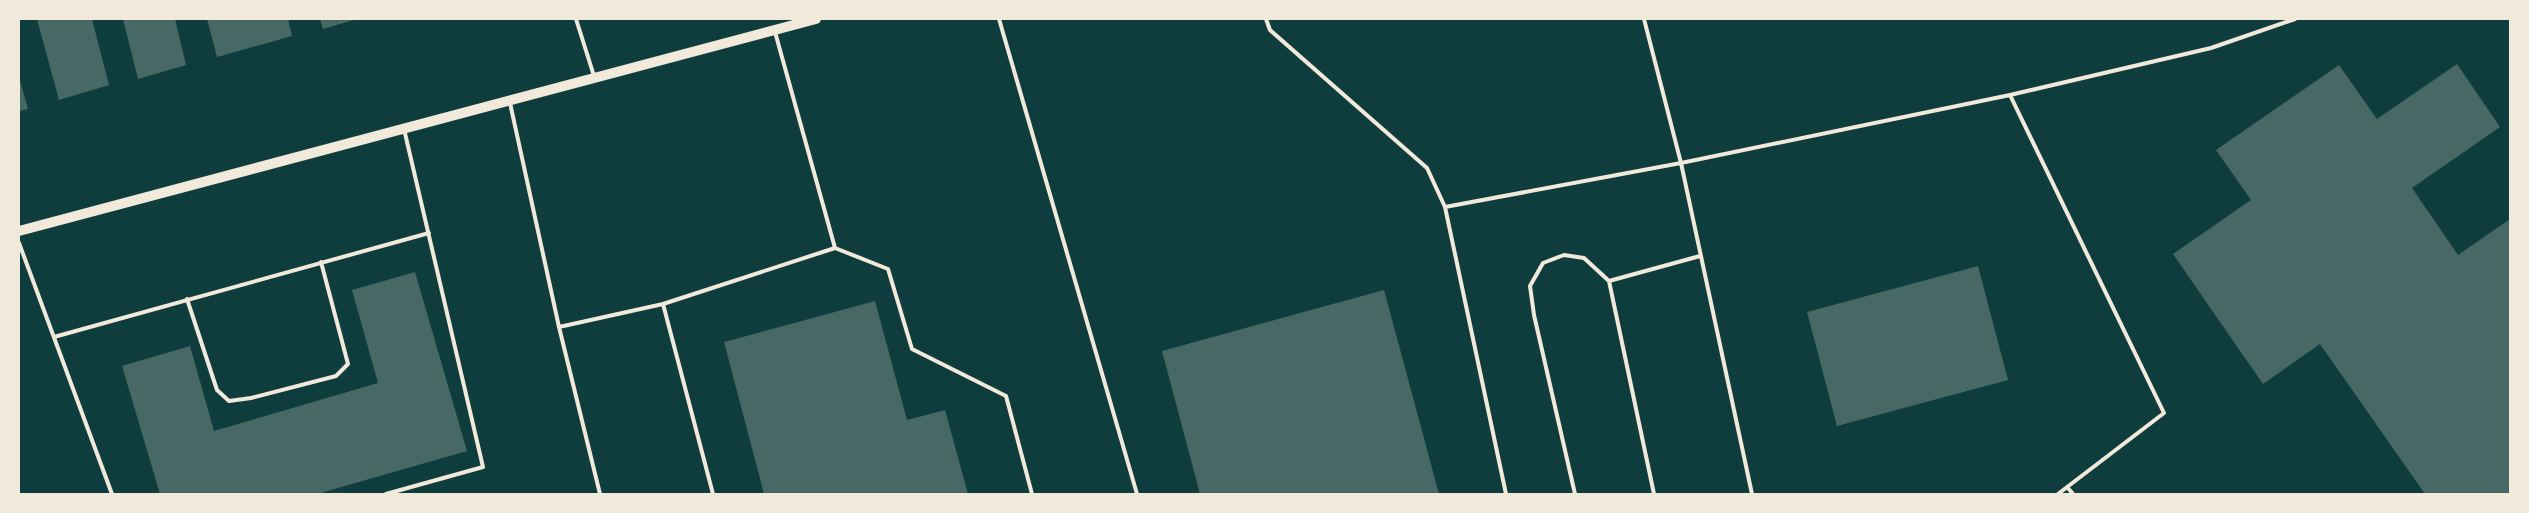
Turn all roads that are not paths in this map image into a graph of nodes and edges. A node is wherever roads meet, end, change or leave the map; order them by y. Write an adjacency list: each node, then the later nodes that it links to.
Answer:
1 (576, 19): 8 (lane)
2 (816, 19): 7 (main road)
3 (999, 19): 31 (lane)
4 (1266, 19): 13 (lane)
5 (1644, 19): 12 (lane)
6 (2295, 19): 9 (lane)
7 (774, 30): 8 (main road); 17 (lane)
8 (594, 78): 10 (main road)
9 (2010, 95): 12 (lane); 25 (lane)
10 (509, 100): 11 (main road); 23 (lane)
11 (404, 129): 14 (main road); 15 (lane)
12 (1681, 163): 13 (lane); 18 (lane)
13 (1445, 207): 32 (lane)
14 (19, 231)
15 (428, 233): 19 (lane); 27 (lane)
16 (19, 243): 24 (lane)
17 (835, 248): 22 (lane); 30 (lane)
18 (1700, 256): 20 (lane); 35 (lane)
19 (321, 262): 21 (lane); 21 (lane)
20 (1609, 281): 33 (lane); 34 (lane)
21 (188, 299): 24 (lane)
22 (663, 304): 23 (lane); 29 (lane)
23 (559, 327): 28 (lane)
24 (54, 337): 26 (lane)
25 (2068, 487): 36 (lane); 37 (lane)
26 (112, 494)
27 (386, 494)
28 (600, 494)
29 (713, 494)
30 (1032, 494)
31 (1137, 494)
32 (1506, 494)
33 (1575, 494)
34 (1654, 494)
35 (1752, 494)
36 (2058, 494)
37 (2073, 494)

